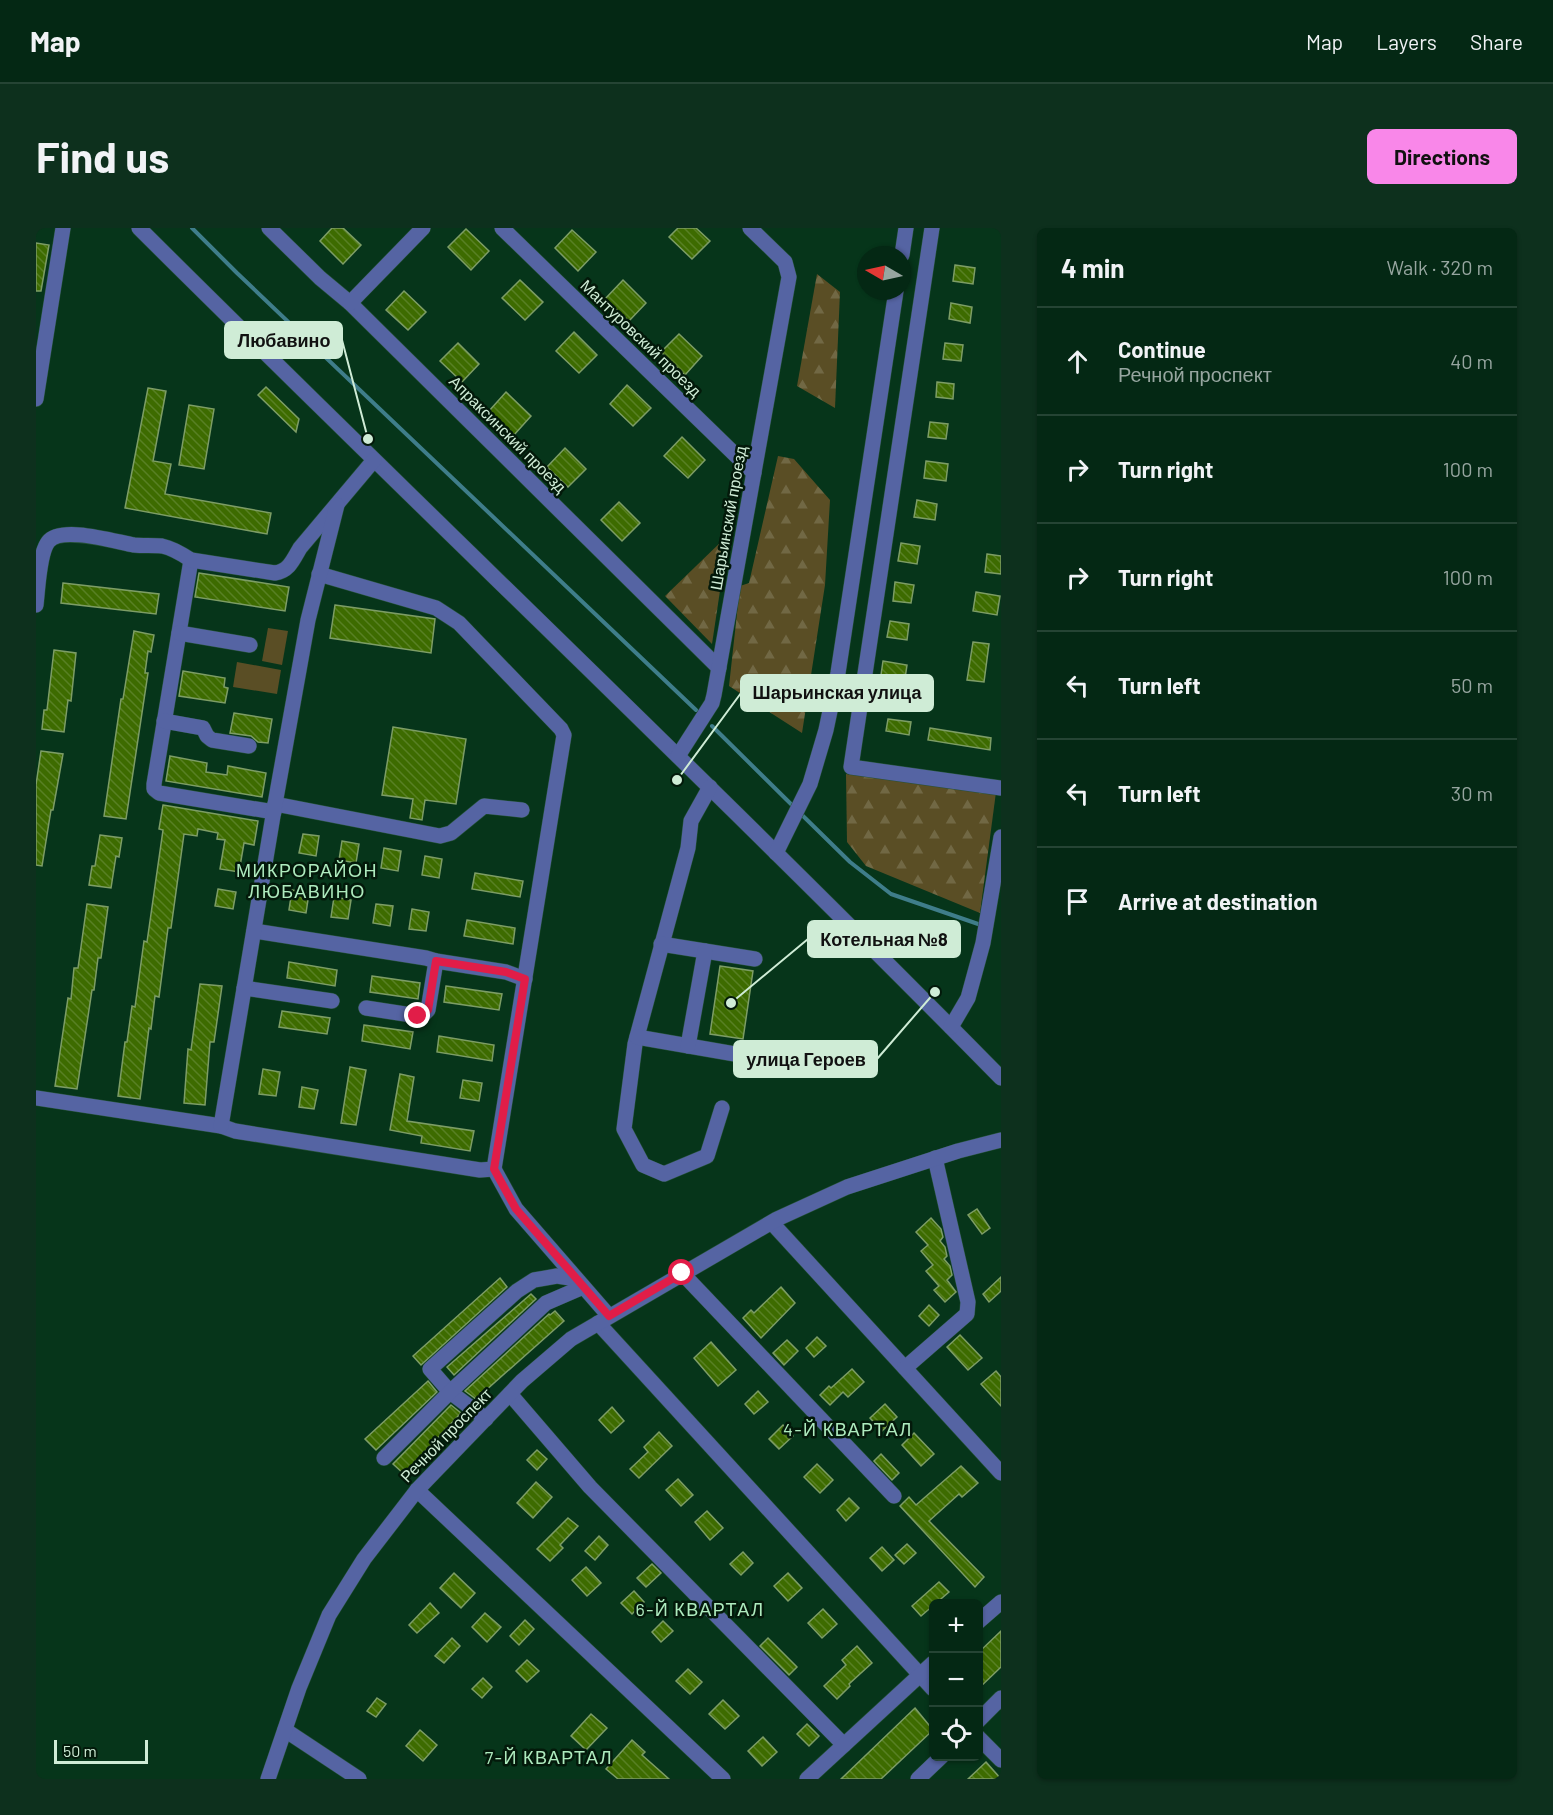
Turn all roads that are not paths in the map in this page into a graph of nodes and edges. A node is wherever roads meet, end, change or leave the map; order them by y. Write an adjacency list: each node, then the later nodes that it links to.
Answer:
1 (63, 228): 12 (street)
2 (140, 228): 13 (street)
3 (269, 228): 11 (street, Апраксинский проезд)
4 (423, 228): 11 (street)
5 (502, 228): 14 (street, Мантуровский проезд)
6 (750, 228): 14 (street, Шарьинский проезд)
7 (906, 228): 9 (street)
8 (932, 228): 26 (street)
9 (903, 246)
10 (895, 300): 30 (street)
11 (350, 303): 21 (street, Апраксинский проезд)
12 (36, 399)
13 (374, 460): 15 (street); 24 (street)
14 (754, 473): 21 (street, Шарьинский проезд)
15 (337, 505): 16 (street); 17 (street)
16 (191, 560): 18 (street); 19 (street)
17 (320, 574): 27 (street); 36 (street)
18 (36, 605)
19 (179, 633): 20 (street); 22 (street)
20 (250, 645)
21 (719, 668): 24 (street, Шарьинский проезд)
22 (164, 721): 23 (street); 27 (street)
23 (249, 746)
24 (678, 756): 25 (street)
25 (710, 787): 30 (street); 32 (street)
26 (1001, 788)
27 (274, 808): 28 (street); 31 (street)
28 (522, 810)
29 (1001, 837): 40 (street)
30 (776, 853): 40 (street)
31 (254, 932): 35 (street); 37 (street)
32 (661, 944): 33 (street); 41 (street)
33 (705, 951): 34 (street); 42 (street)
34 (755, 959)
35 (436, 961): 36 (street); 39 (street)
36 (525, 979): 50 (street)
37 (244, 988): 38 (street); 47 (street)
38 (332, 1001)
39 (366, 1008)
40 (951, 1027): 44 (street)
41 (638, 1036): 42 (street); 46 (street)
42 (688, 1046): 43 (street)
43 (735, 1054)
44 (1001, 1078)
45 (36, 1098): 47 (street)
46 (722, 1108)
47 (221, 1126): 50 (street)
48 (1001, 1140): 49 (street, Речной проспект)
49 (935, 1158): 51 (street, Речной проспект); 55 (street)
50 (494, 1169): 53 (street)
51 (771, 1223): 52 (street, Речной проспект); 55 (street)
52 (682, 1273): 54 (street, Речной проспект); 62 (street)
53 (580, 1283): 54 (street); 56 (street); 56 (street)
54 (603, 1320): 57 (street, Речной проспект); 66 (street)
55 (905, 1368): 60 (street)
56 (450, 1392): 58 (street); 59 (street)
57 (510, 1394): 58 (street, Речной проспект); 72 (street)
58 (486, 1419): 61 (street, Речной проспект)
59 (384, 1458)
60 (1001, 1473)
61 (417, 1490): 70 (street, Речной проспект); 75 (street)
62 (894, 1496)
63 (1001, 1602): 64 (street)
64 (983, 1618)
65 (929, 1667): 66 (street)
66 (921, 1675): 67 (street); 72 (street)
67 (929, 1684)
68 (1001, 1698): 69 (street)
69 (983, 1715)
70 (285, 1730): 76 (street, Речной проспект); 77 (street)
71 (983, 1742): 73 (street)
72 (844, 1745): 78 (street)
73 (1001, 1760)
74 (937, 1761): 79 (street)
75 (714, 1776)
76 (268, 1779)
77 (359, 1779)
78 (807, 1779)
79 (918, 1779)

